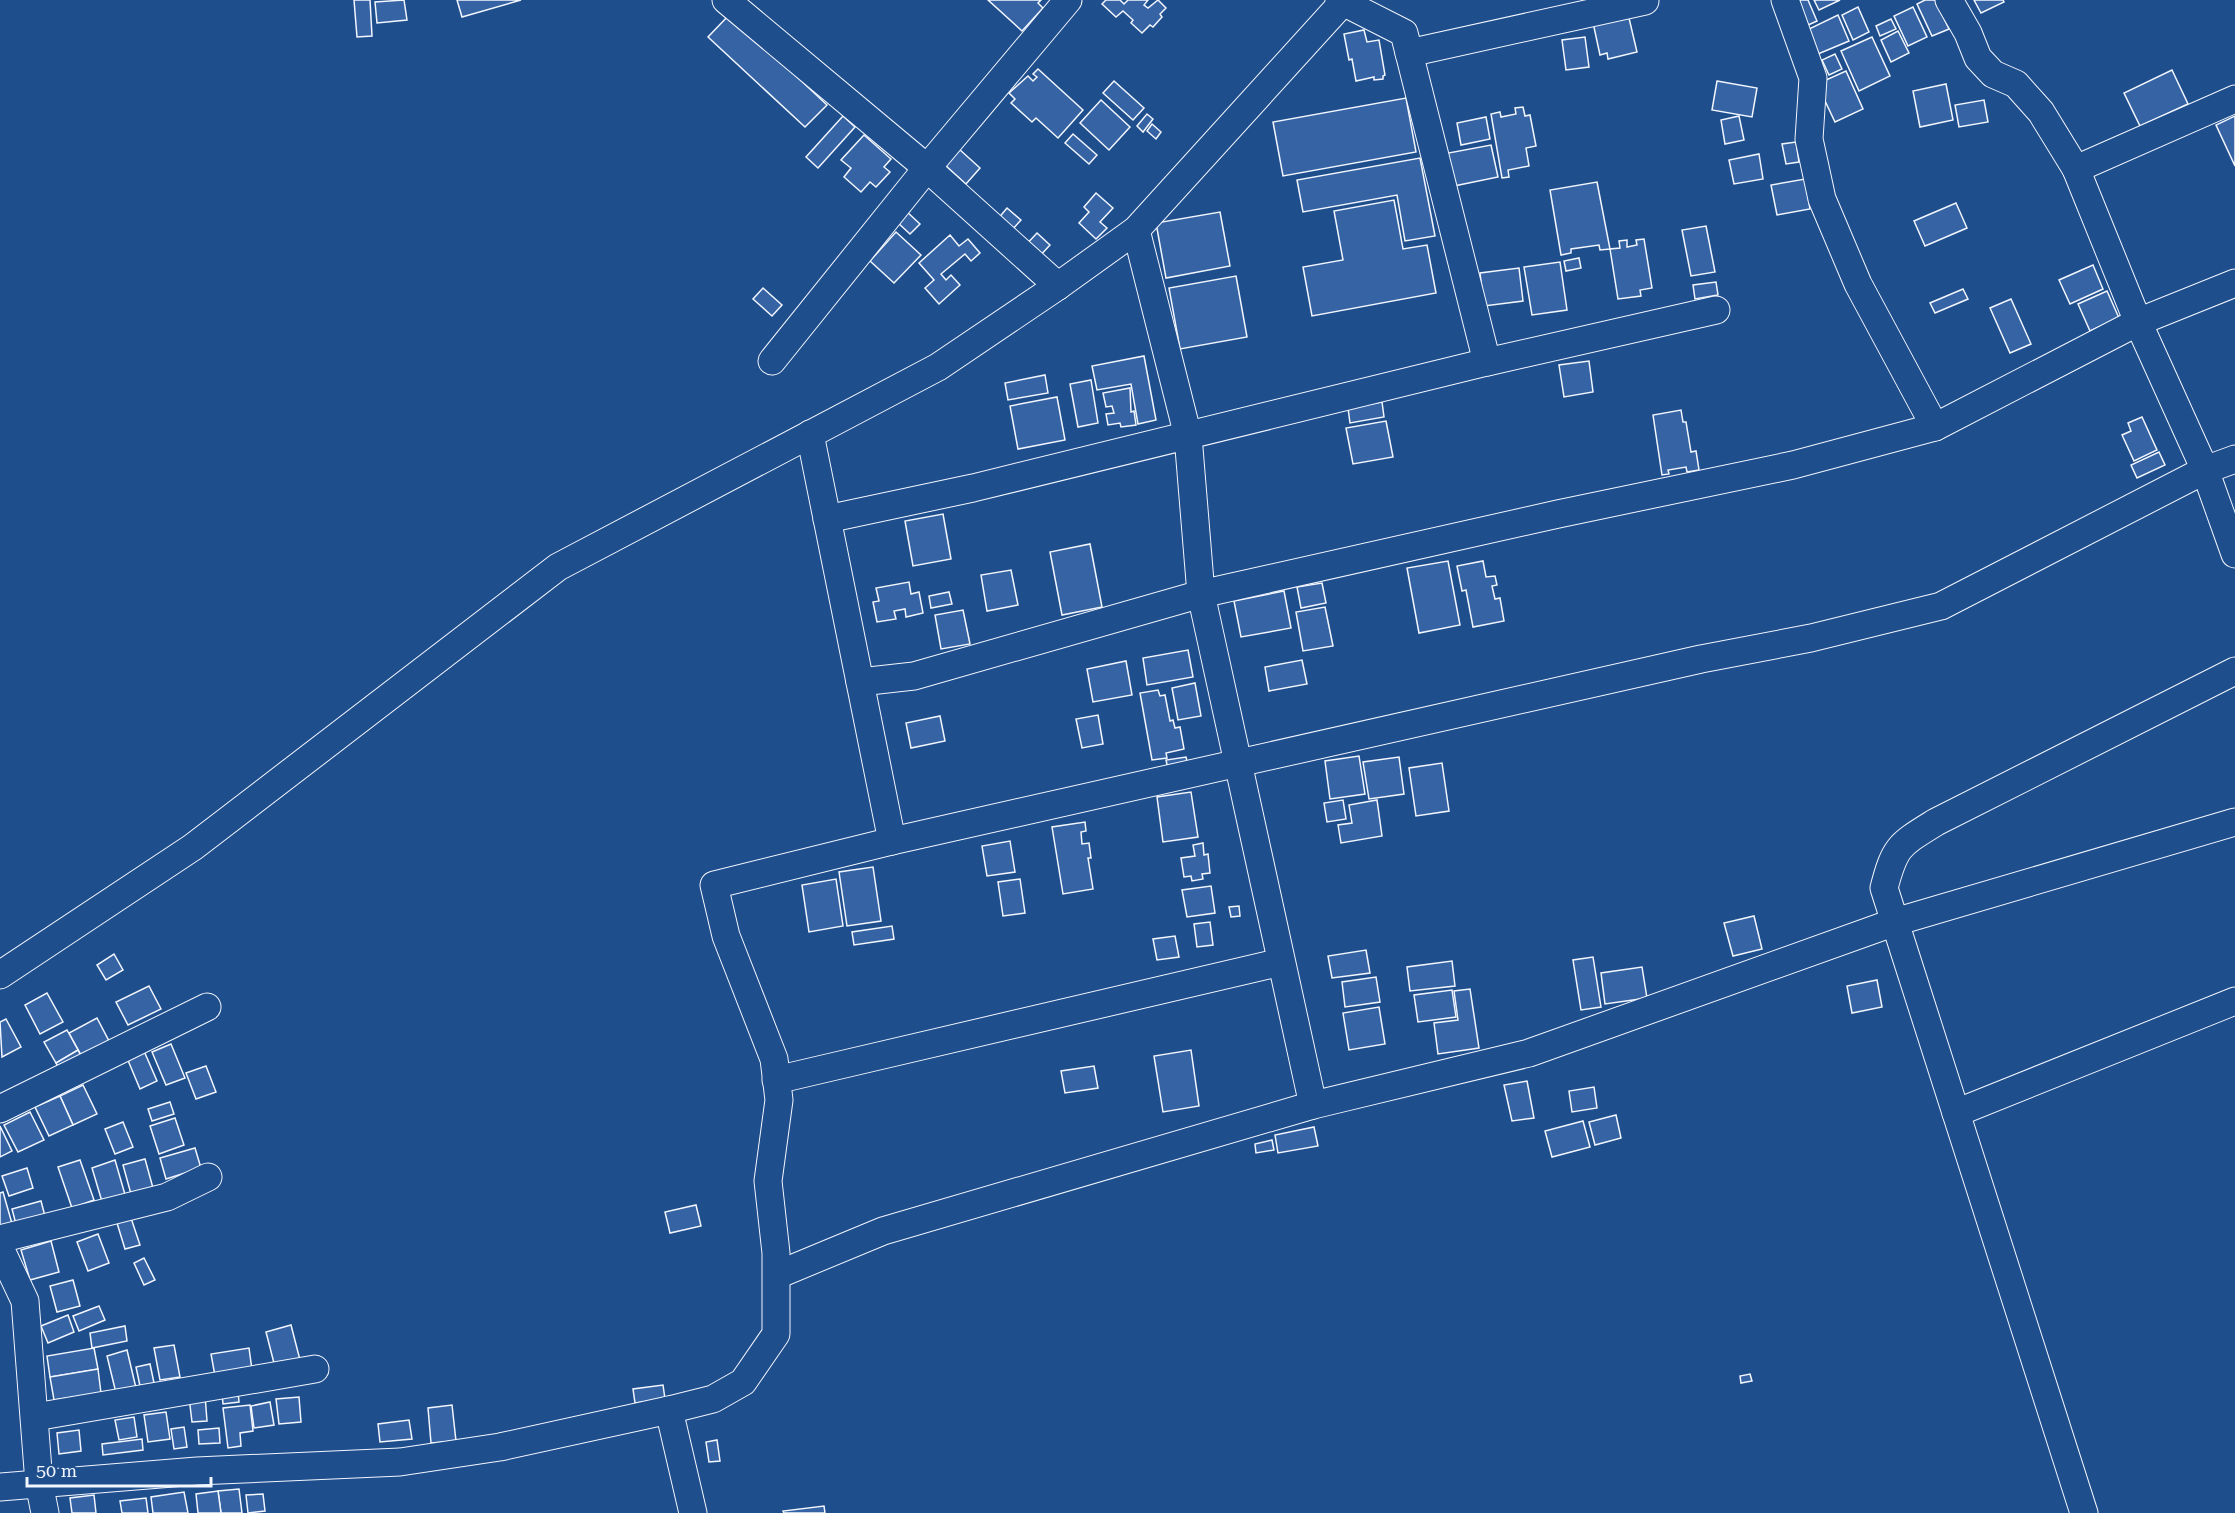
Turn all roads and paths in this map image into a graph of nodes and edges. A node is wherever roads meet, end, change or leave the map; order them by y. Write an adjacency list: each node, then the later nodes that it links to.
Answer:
1 (726, 0): 9 (street)
2 (1068, 0): 9 (street)
3 (1785, 0): 18 (street)
4 (1948, 0): 10 (street)
5 (1342, 1): 7 (street); 11 (street)
6 (1645, 1): 7 (street)
7 (1409, 53): 17 (street)
8 (2235, 99): 10 (street)
9 (927, 168): 13 (street); 16 (street)
10 (2076, 169): 15 (street)
11 (1136, 231): 13 (street); 20 (street)
12 (2235, 283): 15 (street)
13 (1058, 286): 19 (street)
14 (1716, 310): 17 (street)
15 (2138, 322): 18 (street); 22 (street)
16 (772, 361)
17 (1487, 362): 20 (street)
18 (1935, 427): 25 (street)
19 (810, 434): 23 (street); 33 (street)
20 (1188, 436): 23 (street); 25 (street)
21 (2235, 459): 22 (street)
22 (2205, 470): 24 (street); 28 (street)
23 (827, 519): 27 (street)
24 (2235, 554)
25 (1201, 594): 27 (street); 28 (street)
26 (2235, 670): 31 (street)
27 (860, 682): 30 (street)
28 (1237, 763): 30 (street); 32 (street)
29 (2235, 822): 31 (street)
30 (892, 842): 36 (street)
31 (1895, 922): 37 (street); 39 (street)
32 (1281, 962): 36 (street); 37 (street)
33 (0, 975)
34 (2235, 1001): 39 (street)
35 (207, 1007): 38 (street)
36 (776, 1080): 43 (street)
37 (1313, 1105): 43 (street)
38 (0, 1109)
39 (1956, 1113): 51 (street)
40 (208, 1177): 41 (street)
41 (0, 1239)
42 (0, 1248): 46 (street)
43 (777, 1275): 45 (street)
44 (315, 1369): 46 (street)
45 (669, 1410): 47 (street); 50 (street)
46 (35, 1417): 47 (street)
47 (39, 1483): 48 (street); 49 (street)
48 (0, 1487)
49 (45, 1513)
50 (693, 1513)
51 (2084, 1513)

